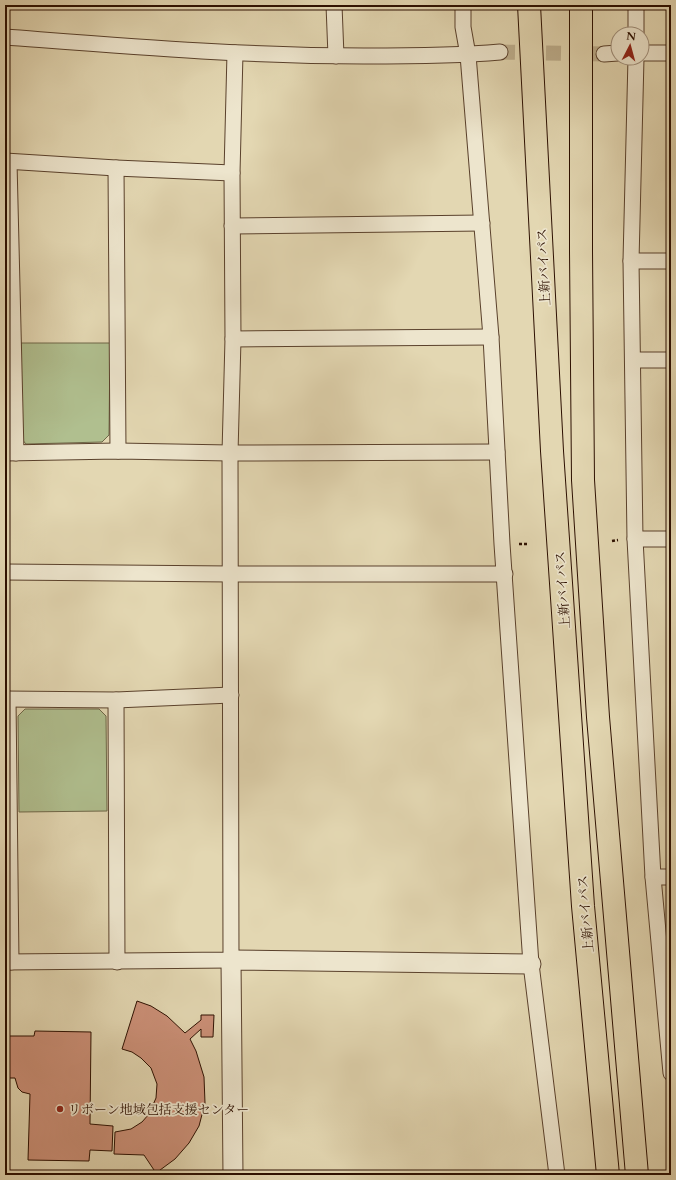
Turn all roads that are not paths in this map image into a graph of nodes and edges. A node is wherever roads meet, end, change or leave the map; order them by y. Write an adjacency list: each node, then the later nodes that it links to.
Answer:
1 (334, 5): 13 (street)
2 (463, 5): 12 (street)
3 (529, 5): 47 (highway, 上新バイパス)
4 (581, 5): 48 (highway)
5 (636, 5): 6 (street)
6 (636, 26)
7 (5, 38): 9 (street)
8 (500, 52): 12 (street)
9 (235, 53): 13 (street); 17 (street)
10 (650, 53): 11 (street)
11 (671, 53)
12 (468, 55): 13 (street); 18 (street)
13 (336, 56)
14 (636, 66): 20 (street)
15 (7, 162): 16 (street); 28 (street)
16 (116, 168): 17 (street); 26 (street)
17 (232, 173): 19 (street)
18 (482, 223): 19 (street); 22 (street)
19 (232, 226): 23 (street)
20 (631, 261): 21 (street); 24 (street)
21 (671, 261)
22 (492, 337): 23 (street); 27 (street)
23 (233, 339): 29 (street)
24 (633, 360): 25 (street); 30 (street)
25 (671, 360)
26 (118, 451): 28 (street); 29 (street)
27 (497, 452): 29 (street); 34 (street)
28 (10, 453)
29 (230, 453): 33 (street)
30 (635, 539): 31 (street); 38 (street)
31 (671, 539)
32 (5, 572): 33 (street)
33 (231, 574): 34 (street); 35 (street)
34 (505, 574): 43 (street)
35 (232, 695): 37 (street); 40 (street)
36 (6, 699): 37 (street); 41 (street)
37 (116, 700): 42 (street)
38 (653, 877): 39 (street); 44 (street)
39 (671, 877)
40 (231, 960): 42 (street); 43 (street); 45 (street)
41 (8, 962): 42 (street)
42 (117, 962)
43 (532, 964): 46 (street)
44 (671, 1073)
45 (233, 1175)
46 (557, 1175)
47 (608, 1175)
48 (637, 1175)

